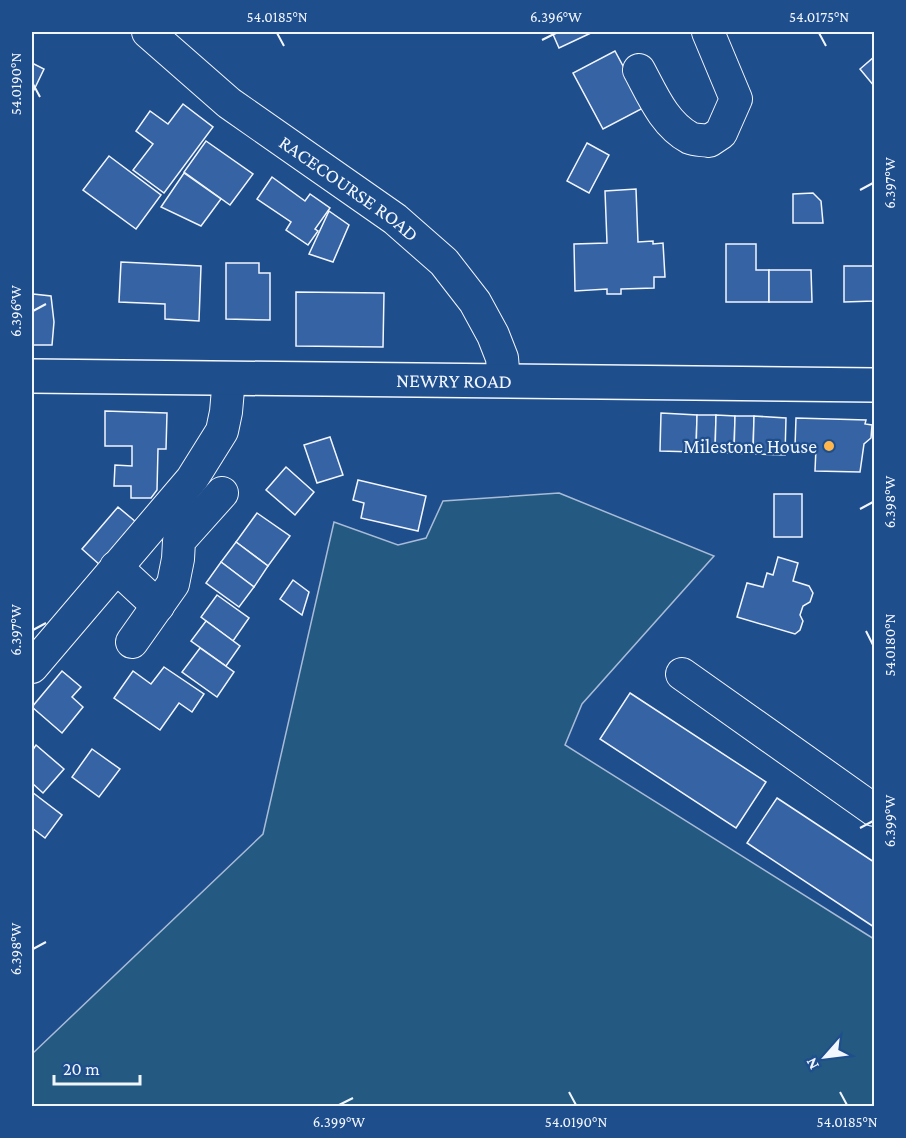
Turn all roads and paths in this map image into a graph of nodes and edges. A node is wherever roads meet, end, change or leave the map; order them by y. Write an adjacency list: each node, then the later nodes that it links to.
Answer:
1 (148, 32): 6 (street, RACECOURSE ROAD)
2 (708, 32): 3 (street)
3 (639, 70)
4 (32, 376): 5 (main road, NEWRY ROAD)
5 (228, 378): 6 (main road, NEWRY ROAD); 9 (street)
6 (504, 381): 7 (main road, NEWRY ROAD)
7 (874, 385)
8 (222, 493): 10 (street)
9 (116, 567): 10 (street); 12 (street)
10 (158, 606): 11 (street)
11 (132, 642)
12 (32, 667)
13 (682, 674): 14 (street)
14 (874, 810)

